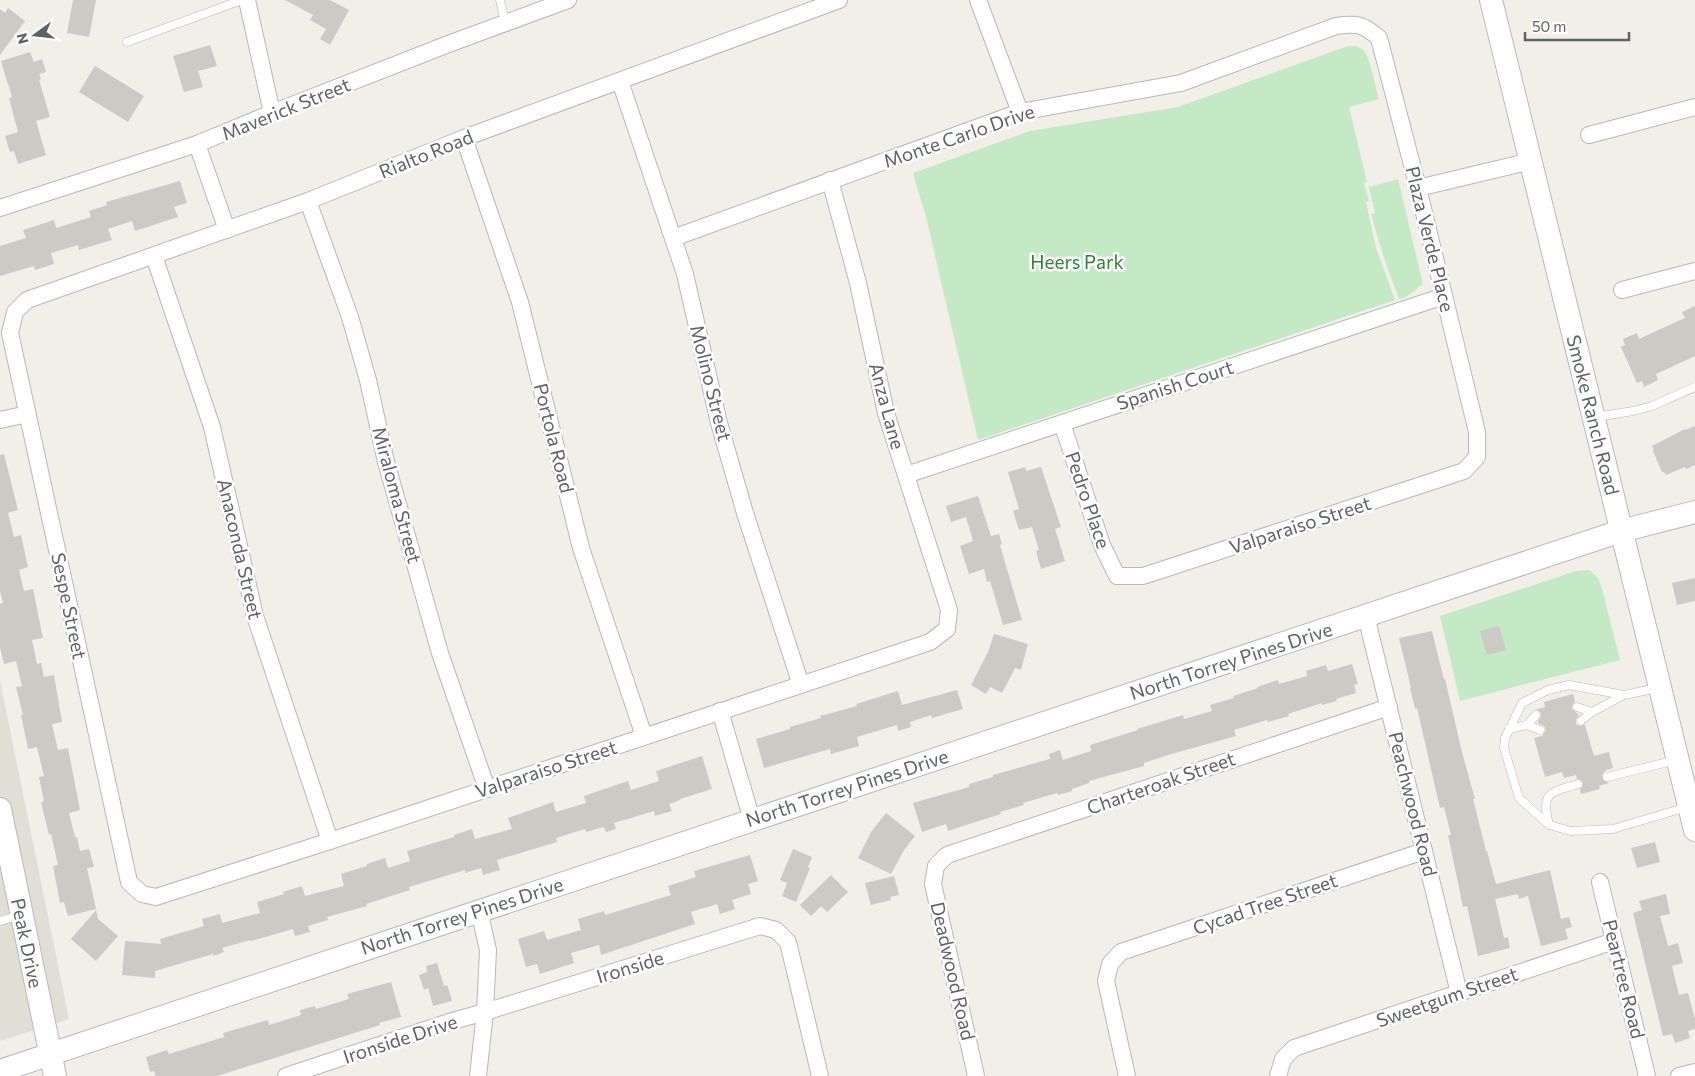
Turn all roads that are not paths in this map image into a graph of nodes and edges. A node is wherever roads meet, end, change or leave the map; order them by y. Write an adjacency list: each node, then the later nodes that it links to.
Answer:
1 (242, 0): 10 (lane)
2 (247, 0): 14 (street)
3 (500, 0): 8 (lane)
4 (568, 0): 8 (street, Maverick Street)
5 (840, 0): 11 (street, Rialto Road)
6 (978, 0): 13 (street)
7 (1491, 0): 18 (main road, Smoke Ranch Road)
8 (505, 23): 14 (street, Maverick Street)
9 (1366, 27): 13 (street, Monte Carlo Drive); 20 (street, Plaza Verde Place)
10 (127, 42)
11 (620, 81): 16 (street, Rialto Road); 24 (street, Molino Street)
12 (1695, 107): 15 (street)
13 (1020, 112): 19 (street, Monte Carlo Drive)
14 (272, 113): 17 (street, Maverick Street)
15 (1589, 135)
16 (464, 138): 21 (street, Rialto Road); 54 (street, Portola Road)
17 (197, 144): 22 (street, Maverick Street); 23 (street)
18 (1531, 161): 20 (street); 32 (main road, Smoke Ranch Road)
19 (830, 180): 24 (street, Monte Carlo Drive); 36 (street, Anza Lane)
20 (1418, 188): 28 (street, Plaza Verde Place)
21 (308, 201): 23 (street, Rialto Road); 58 (street, Miraloma Street)
22 (0, 208)
23 (227, 230): 25 (street, Rialto Road)
24 (673, 238): 42 (street, Molino Street)
25 (154, 256): 29 (street, Rialto Road); 64 (street, Anaconda Street)
26 (1695, 271): 27 (street)
27 (1622, 290)
28 (1444, 296): 34 (street, Spanish Court); 35 (street, Plaza Verde Place)
29 (15, 312): 31 (street, Sespe Street)
30 (1695, 387): 32 (lane)
31 (28, 414): 33 (street); 68 (street, Sespe Street)
32 (1593, 417): 38 (main road, Smoke Ranch Road)
33 (0, 420)
34 (1062, 423): 36 (street, Spanish Court); 39 (street, Pedro Place)
35 (1477, 457): 39 (street, Valparaiso Street)
36 (906, 475): 41 (street, Anza Lane)
37 (1695, 512): 38 (main road, North Torrey Pines Drive)
38 (1621, 531): 40 (main road, North Torrey Pines Drive); 43 (main road, Smoke Ranch Road)
39 (1117, 576)
40 (1366, 616): 45 (street, Peachwood Road); 61 (main road, North Torrey Pines Drive)
41 (947, 629): 42 (street, Valparaiso Street)
42 (801, 685): 47 (street, Valparaiso Street)
43 (1660, 688): 44 (lane); 55 (main road, Smoke Ranch Road)
44 (1624, 695): 48 (lane); 52 (lane)
45 (1389, 706): 65 (street, Peachwood Road); 66 (street, Charteroak Street)
46 (1577, 707): 48 (lane)
47 (720, 711): 54 (street, Valparaiso Street); 61 (street)
48 (1592, 712): 50 (lane)
49 (1536, 715): 51 (lane)
50 (1580, 721)
51 (1527, 725): 52 (lane); 53 (lane)
52 (1509, 729): 62 (lane)
53 (1540, 730)
54 (644, 736): 58 (street, Valparaiso Street)
55 (1678, 759): 56 (lane); 59 (main road, Smoke Ranch Road)
56 (1607, 777)
57 (1578, 784): 62 (lane)
58 (487, 789): 64 (street, Valparaiso Street)
59 (1689, 807): 62 (lane); 63 (main road, Smoke Ranch Road)
60 (0, 809): 70 (main road, Peak Drive)
61 (752, 820): 69 (main road, North Torrey Pines Drive)
62 (1549, 825)
63 (1695, 830)
64 (330, 841): 68 (street, Valparaiso Street)
65 (1424, 851): 73 (street, Peachwood Road); 83 (street, Cycad Tree Street)
66 (936, 866): 82 (street, Deadwood Road)
67 (1600, 882): 72 (street, Peartree Road)
68 (142, 894)
69 (479, 910): 74 (street); 75 (main road, North Torrey Pines Drive)
70 (22, 914): 71 (lane); 75 (main road, Peak Drive)
71 (0, 921)
72 (1614, 941): 73 (street, Sweetgum Street); 85 (street, Peartree Road)
73 (1459, 993): 84 (street, Sweetgum Street)
74 (485, 1012): 78 (street, Ironside); 80 (street, Ironside Drive); 81 (street)
75 (50, 1054): 76 (main road, North Torrey Pines Drive); 79 (main road, Peak Drive)
76 (0, 1071)
77 (1695, 1072): 86 (street)
78 (814, 1074)
79 (55, 1076)
80 (286, 1076)
81 (478, 1076)
82 (976, 1076)
83 (1127, 1076)
84 (1278, 1076)
85 (1648, 1076)
86 (1679, 1076)

